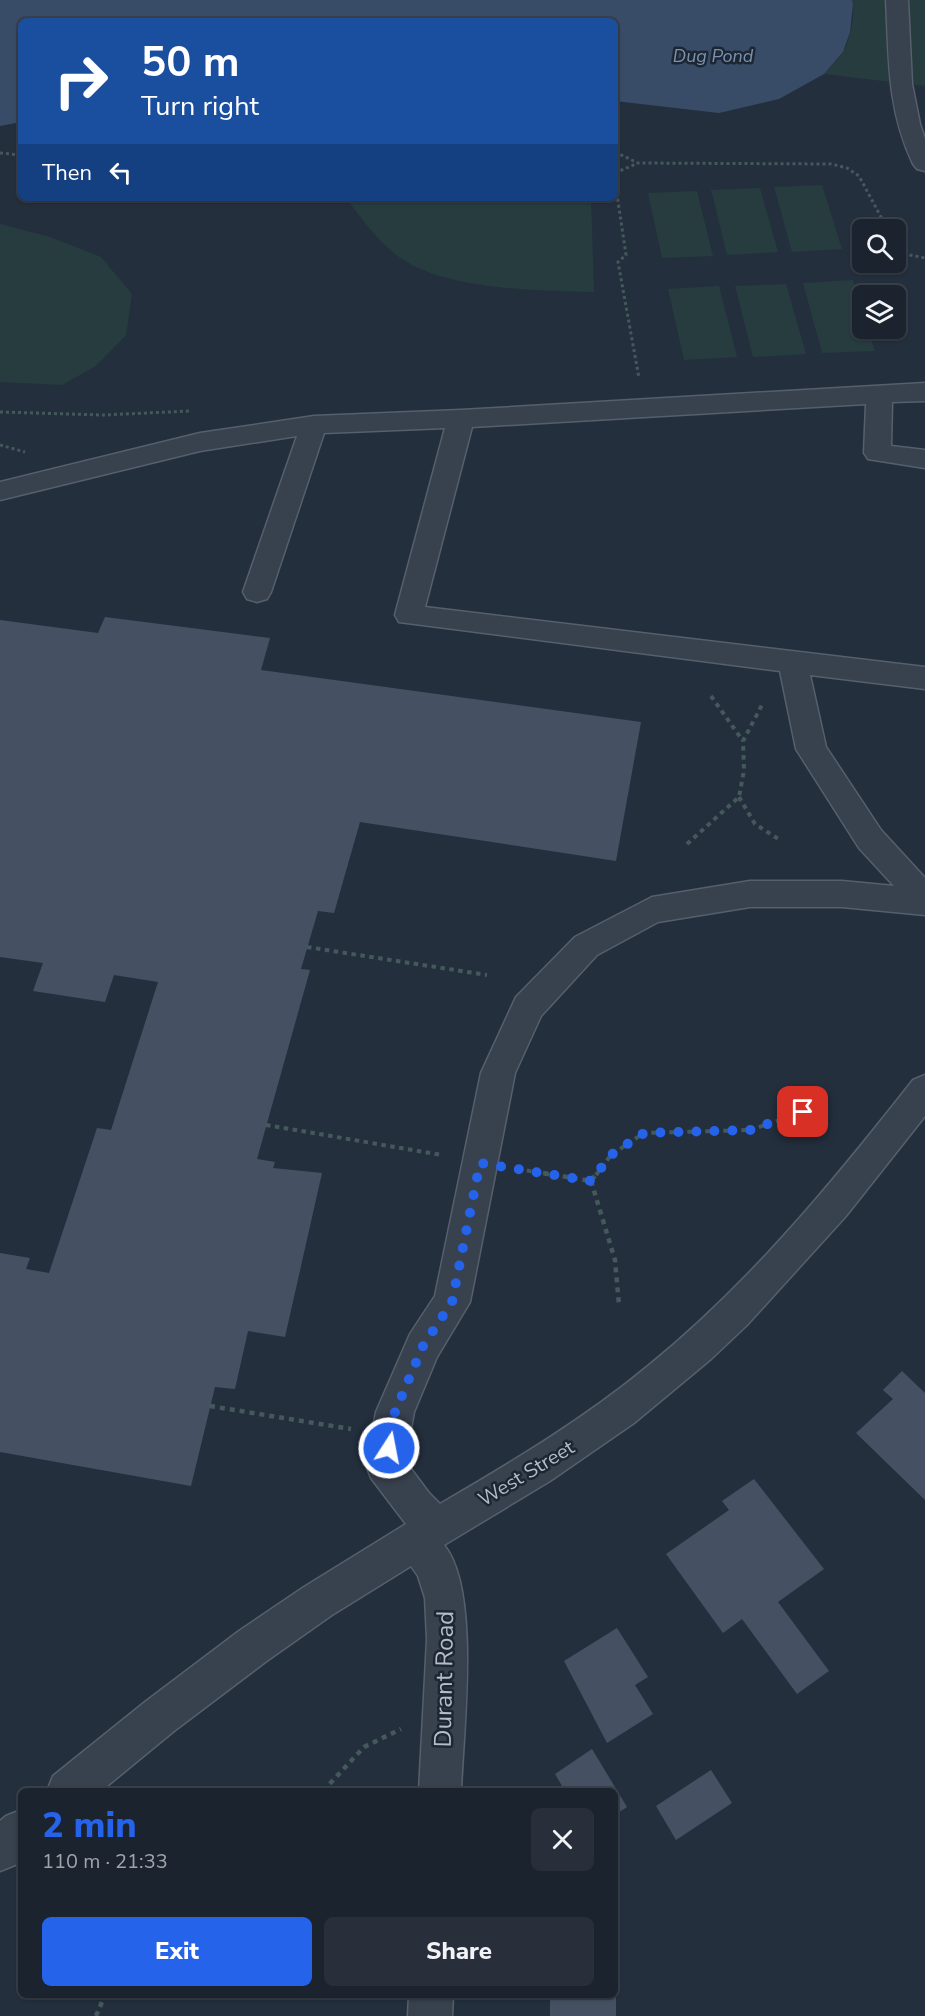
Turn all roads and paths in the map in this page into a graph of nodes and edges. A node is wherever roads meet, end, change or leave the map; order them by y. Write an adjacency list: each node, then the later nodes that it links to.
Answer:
1 (897, 0): 6 (street)
2 (0, 153): 4 (path)
3 (618, 153): 5 (path)
4 (18, 154)
5 (638, 163): 7 (path); 9 (path)
6 (925, 164)
7 (618, 172)
8 (618, 200): 12 (path)
9 (882, 219)
10 (906, 252): 11 (path)
11 (925, 258)
12 (641, 387)
13 (925, 392): 14 (street)
14 (879, 395): 15 (street); 17 (street)
15 (461, 419): 16 (street); 20 (street)
16 (314, 425): 18 (street); 19 (street)
17 (925, 459)
18 (0, 491)
19 (257, 592)
20 (793, 662): 21 (street); 28 (street)
21 (925, 678)
22 (711, 696): 24 (path)
23 (763, 703): 24 (path)
24 (743, 741): 25 (path)
25 (739, 797): 26 (path); 27 (path)
26 (780, 840)
27 (687, 844)
28 (925, 901): 34 (street)
29 (307, 947): 30 (path)
30 (487, 975)
31 (925, 1090): 39 (street, West Street)
32 (819, 1107): 35 (path)
33 (266, 1125): 34 (path)
34 (480, 1163): 35 (path); 39 (street, Durant Road)
35 (591, 1181): 36 (path)
36 (619, 1305)
37 (210, 1406): 38 (path)
38 (351, 1429)
39 (426, 1534): 40 (street, Durant Road); 41 (street, West Street)
40 (444, 1709): 42 (path); 43 (street, Durant Road)
41 (72, 1788)
42 (326, 1788)
43 (440, 1788)
44 (18, 1834): 45 (street)
45 (0, 1850)
46 (104, 1998): 48 (path)
47 (431, 1998): 49 (street)
48 (96, 2016)
49 (430, 2016)

